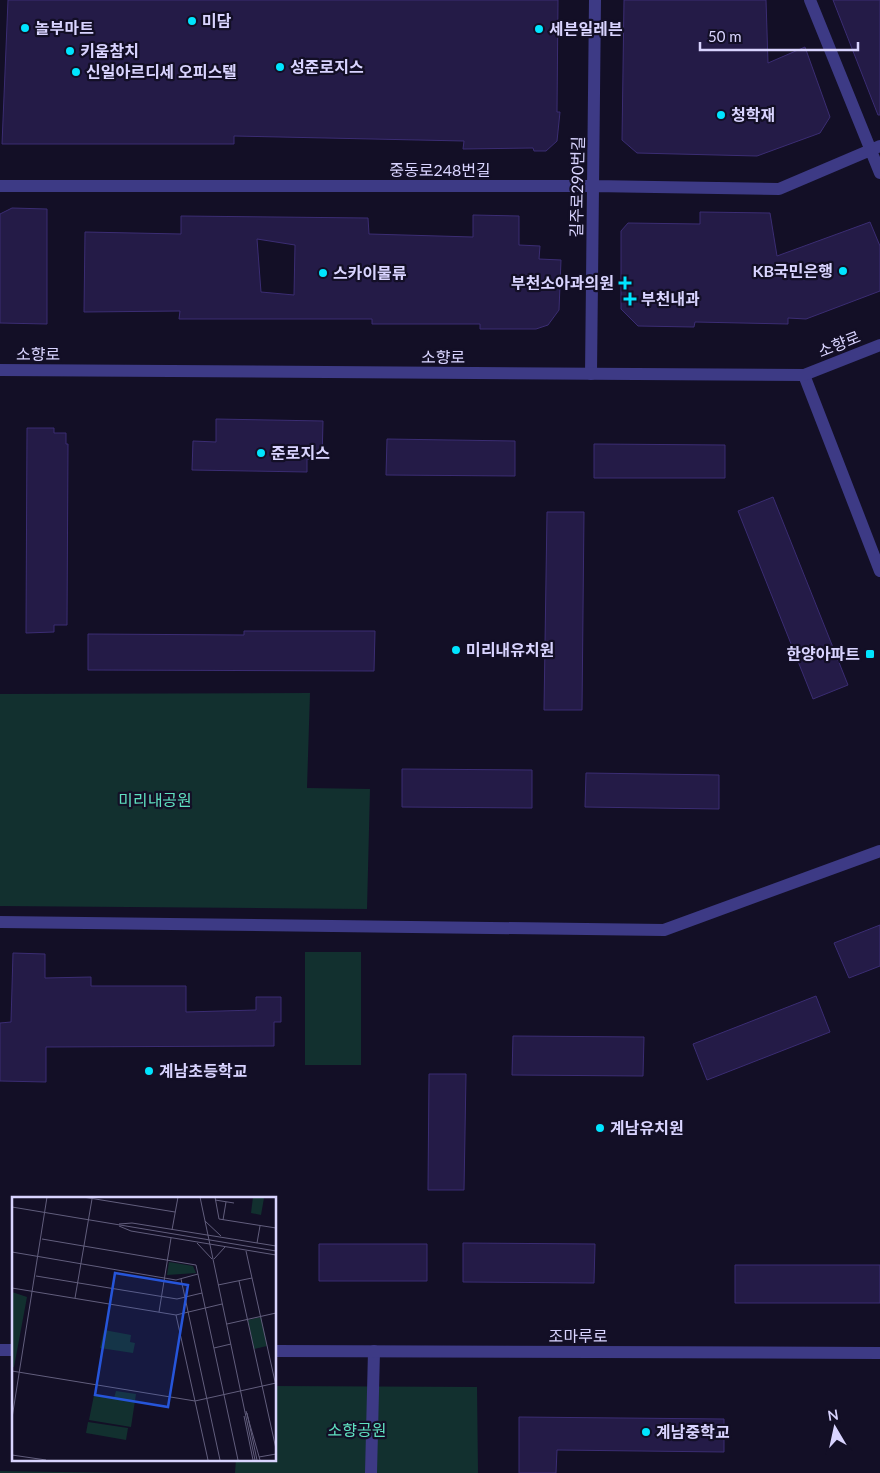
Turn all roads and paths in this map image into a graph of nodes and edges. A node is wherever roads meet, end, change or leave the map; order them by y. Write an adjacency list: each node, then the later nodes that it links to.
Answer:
1 (595, 0): 6 (street, 길주로290번길)
2 (810, 0): 3 (street)
3 (876, 148): 4 (street); 6 (street, 중동로248번길)
4 (880, 173)
5 (0, 186): 6 (street, 중동로248번길)
6 (593, 186): 9 (street, 길주로290번길)
7 (880, 345): 10 (street, 소향로)
8 (0, 370): 9 (street, 소향로)
9 (591, 374): 10 (street, 소향로)
10 (804, 375): 11 (street)
11 (880, 571)
12 (880, 851): 13 (street)
13 (0, 922)
14 (276, 1351): 15 (street, 조마루로)
15 (374, 1351): 16 (street, 조마루로); 17 (street)
16 (880, 1354)
17 (371, 1473)

